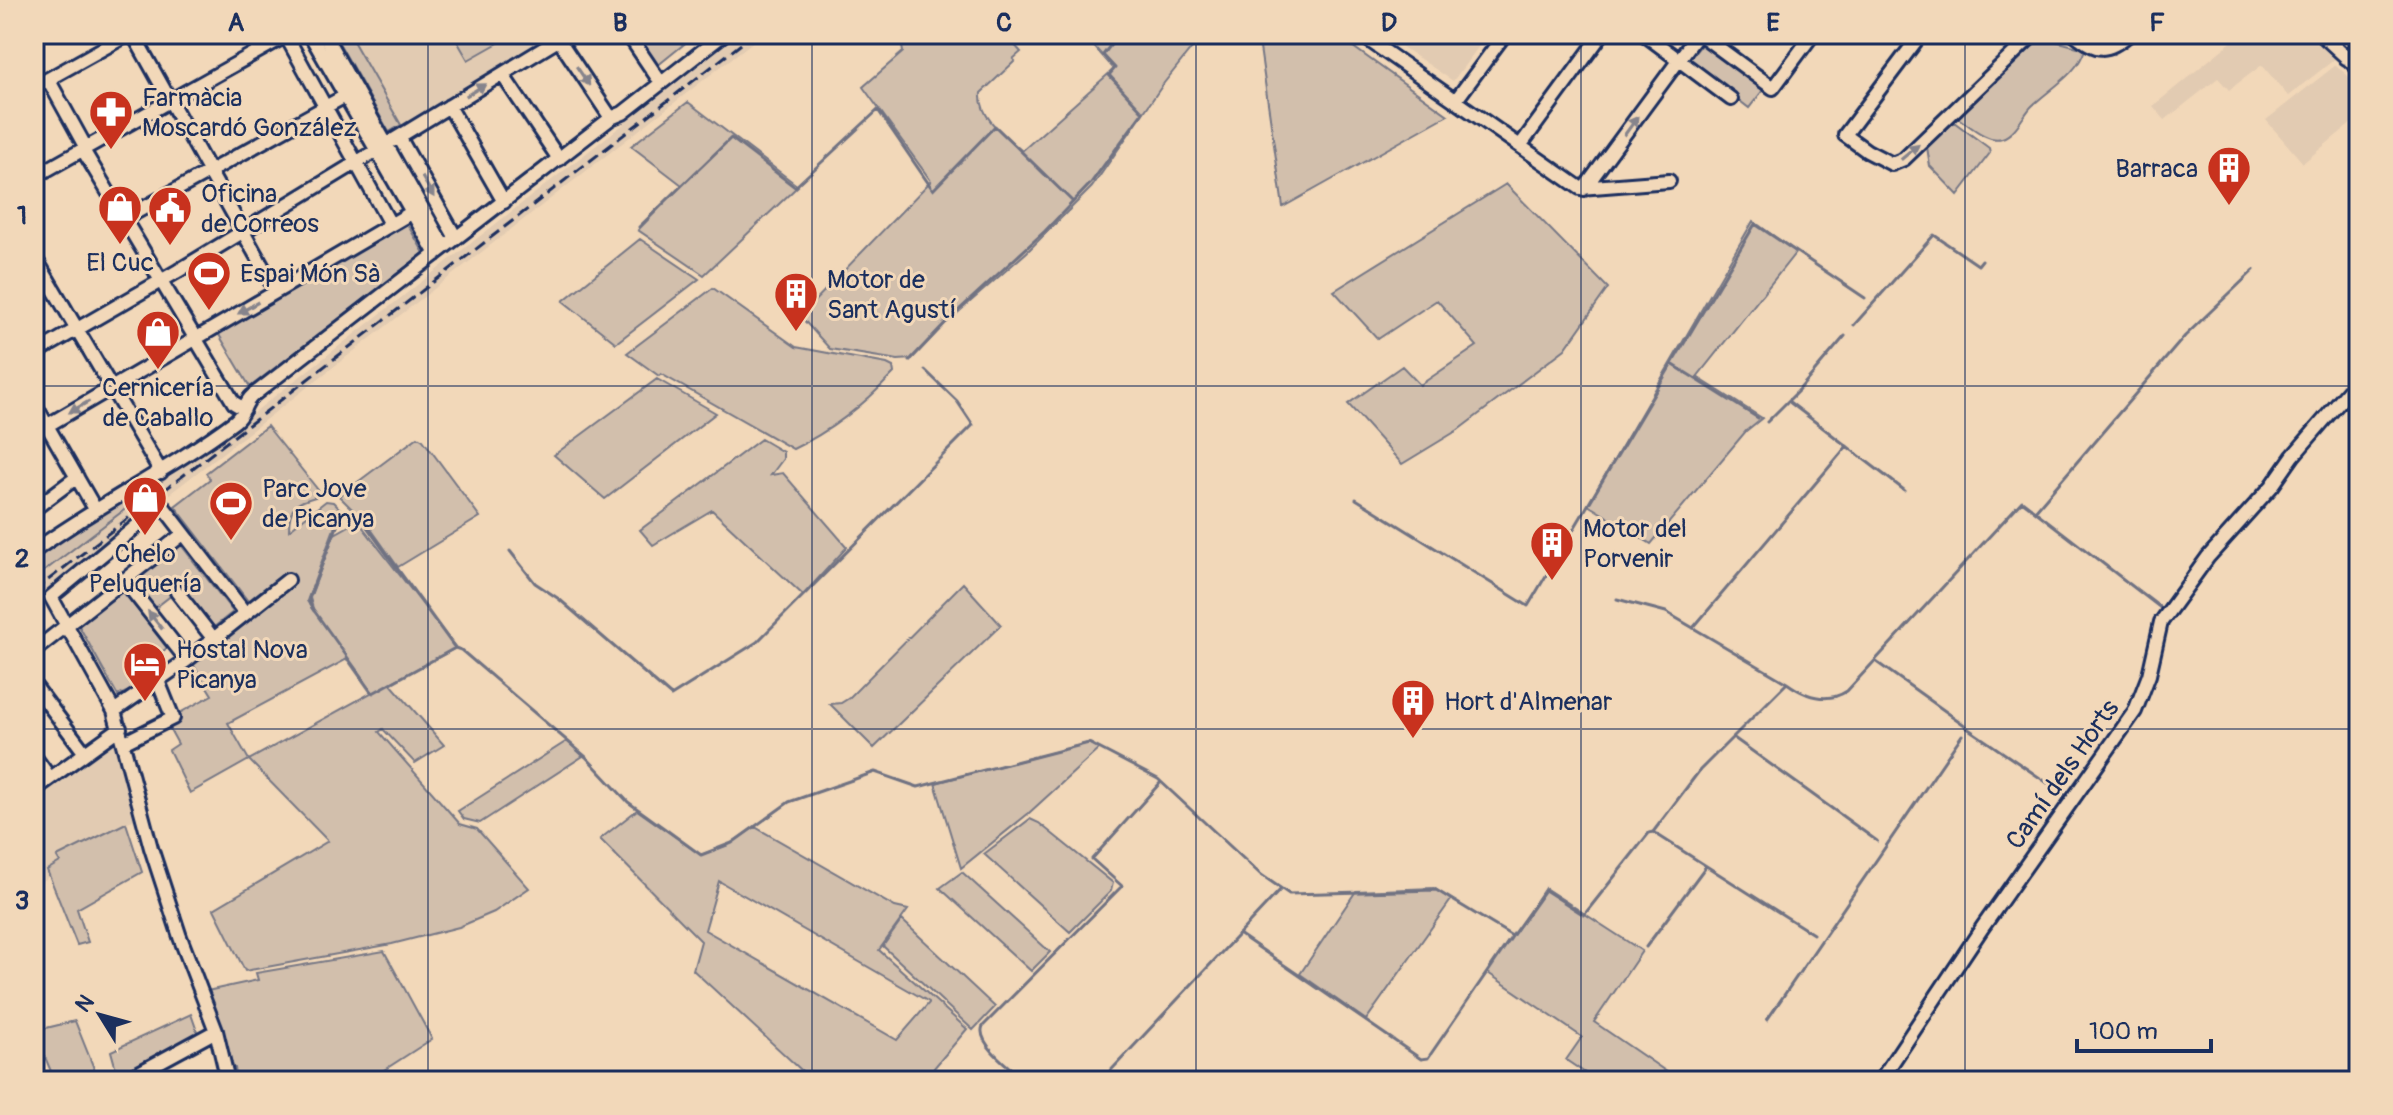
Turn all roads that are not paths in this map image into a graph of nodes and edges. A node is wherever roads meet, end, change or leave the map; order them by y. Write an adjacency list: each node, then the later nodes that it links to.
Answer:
1 (131, 34): 27 (street); 31 (street)
2 (286, 34): 31 (street); 33 (street)
3 (310, 34): 28 (street)
4 (324, 34): 28 (street)
5 (628, 34): 26 (street)
6 (724, 34): 34 (street)
7 (1360, 34): 30 (street)
8 (1505, 34): 30 (street)
9 (1602, 34): 36 (street)
10 (1644, 34): 22 (street)
11 (1699, 34): 12 (street); 22 (street)
12 (1813, 34)
13 (1921, 34): 14 (street, one-way to 14)
14 (2034, 34)
15 (2075, 34): 16 (street)
16 (2129, 34)
17 (2321, 34): 21 (street)
18 (706, 36): 26 (street)
19 (557, 37): 25 (street); 34 (street, one-way to 34)
20 (2359, 45): 21 (street)
21 (2346, 58): 24 (street)
22 (1679, 60): 29 (street); 44 (street, one-way to 22)
23 (34, 69): 27 (street)
24 (2359, 69)
25 (502, 74): 32 (street, one-way to 25); 39 (street)
26 (657, 77): 34 (street)
27 (41, 83): 37 (street)
28 (351, 94): 33 (street); 38 (street)
29 (1731, 99)
30 (1456, 100): 36 (street)
31 (169, 101): 37 (street); 41 (street)
32 (449, 106): 35 (street); 45 (street)
33 (324, 108): 40 (street); 41 (street)
34 (611, 118): 39 (street)
35 (399, 137): 38 (street); 50 (street, one-way to 50)
36 (1520, 146): 44 (street)
37 (86, 148): 42 (street); 47 (street)
38 (381, 148): 40 (street); 46 (street)
39 (559, 159): 45 (street)
40 (357, 163): 48 (street); 49 (street)
41 (209, 171): 47 (street); 49 (street)
42 (34, 177)
43 (1669, 181): 44 (street)
44 (1584, 189)
45 (504, 202): 50 (street)
46 (416, 210): 48 (street); 51 (street)
47 (127, 217): 53 (street)
48 (390, 224): 54 (street)
49 (243, 232): 53 (street); 54 (street)
50 (456, 238): 51 (street)
51 (440, 251): 60 (street)
52 (34, 256): 55 (street)
53 (164, 280): 55 (street); 56 (street)
54 (276, 291): 56 (street, one-way to 56)
55 (77, 329): 57 (street); 59 (street)
56 (198, 337): 59 (street); 60 (street)
57 (34, 354)
58 (2359, 379): 88 (street, Camí dels Horts)
59 (112, 388): 61 (street, one-way to 61); 62 (street)
60 (245, 405): 62 (street)
61 (39, 415): 63 (street)
62 (161, 472): 65 (street)
63 (77, 477): 64 (street); 65 (street)
64 (34, 509)
65 (95, 509): 67 (street)
66 (183, 534): 68 (street); 71 (street); 72 (street)
67 (34, 551)
68 (124, 580): 72 (street); 75 (street, one-way to 68)
69 (288, 580): 71 (street)
70 (177, 592): 73 (street)
71 (245, 613): 75 (street)
72 (66, 625): 74 (street); 78 (street)
73 (209, 633)
74 (34, 651)
75 (187, 660): 76 (street)
76 (158, 681): 78 (street); 80 (street)
77 (34, 685): 81 (street)
78 (114, 711): 79 (street)
79 (120, 728): 80 (street); 81 (street)
80 (123, 743): 85 (street)
81 (85, 753): 83 (street)
82 (34, 756): 83 (street)
83 (50, 778): 84 (street)
84 (34, 790)
85 (216, 1031): 86 (street); 87 (street)
86 (124, 1081)
87 (228, 1081)
88 (1880, 1081)

